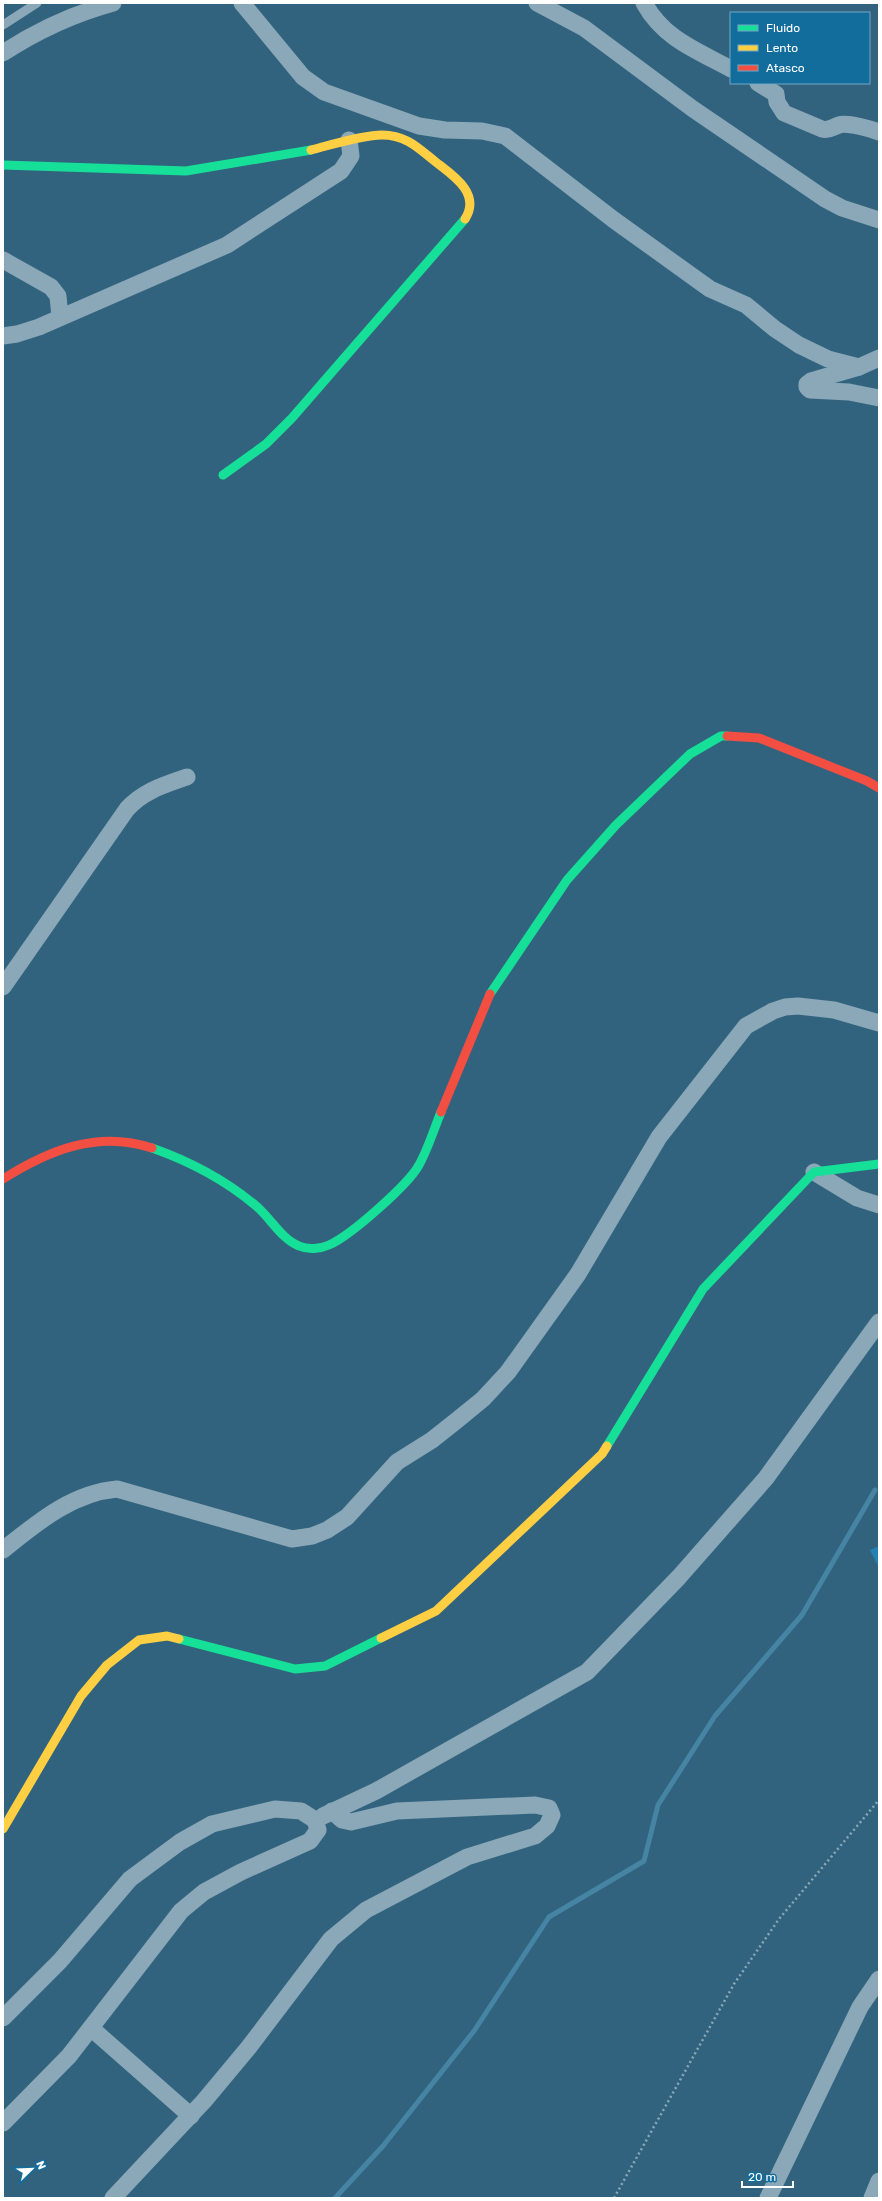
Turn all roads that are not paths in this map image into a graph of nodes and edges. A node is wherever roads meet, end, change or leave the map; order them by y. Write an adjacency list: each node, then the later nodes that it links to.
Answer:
1 (37, 3): 6 (lane)
2 (113, 3): 7 (street)
3 (242, 3): 18 (street)
4 (536, 3): 13 (street)
5 (644, 3): 8 (street)
6 (3, 25)
7 (3, 52)
8 (730, 68)
9 (760, 84): 10 (street)
10 (879, 132)
11 (349, 140): 12 (street); 15 (street); 20 (street)
12 (3, 165)
13 (879, 220)
14 (3, 260): 15 (street)
15 (60, 317): 16 (street)
16 (3, 336)
17 (879, 358): 18 (street)
18 (859, 367): 19 (street)
19 (879, 398)
20 (223, 475)
21 (187, 778): 23 (street)
22 (879, 788): 27 (street)
23 (3, 988)
24 (879, 1023): 30 (street)
25 (879, 1164): 26 (street)
26 (814, 1172): 28 (street); 33 (street)
27 (3, 1179)
28 (879, 1205)
29 (879, 1322): 31 (street)
30 (3, 1550)
31 (332, 1811): 32 (street); 37 (street)
32 (315, 1820): 35 (street); 36 (street)
33 (3, 1829)
34 (879, 1979): 41 (street)
35 (3, 2018)
36 (91, 2028): 37 (street); 38 (street)
37 (191, 2116): 40 (street)
38 (3, 2123)
39 (879, 2181): 42 (street)
40 (113, 2198)
41 (768, 2198)
42 (872, 2198)

